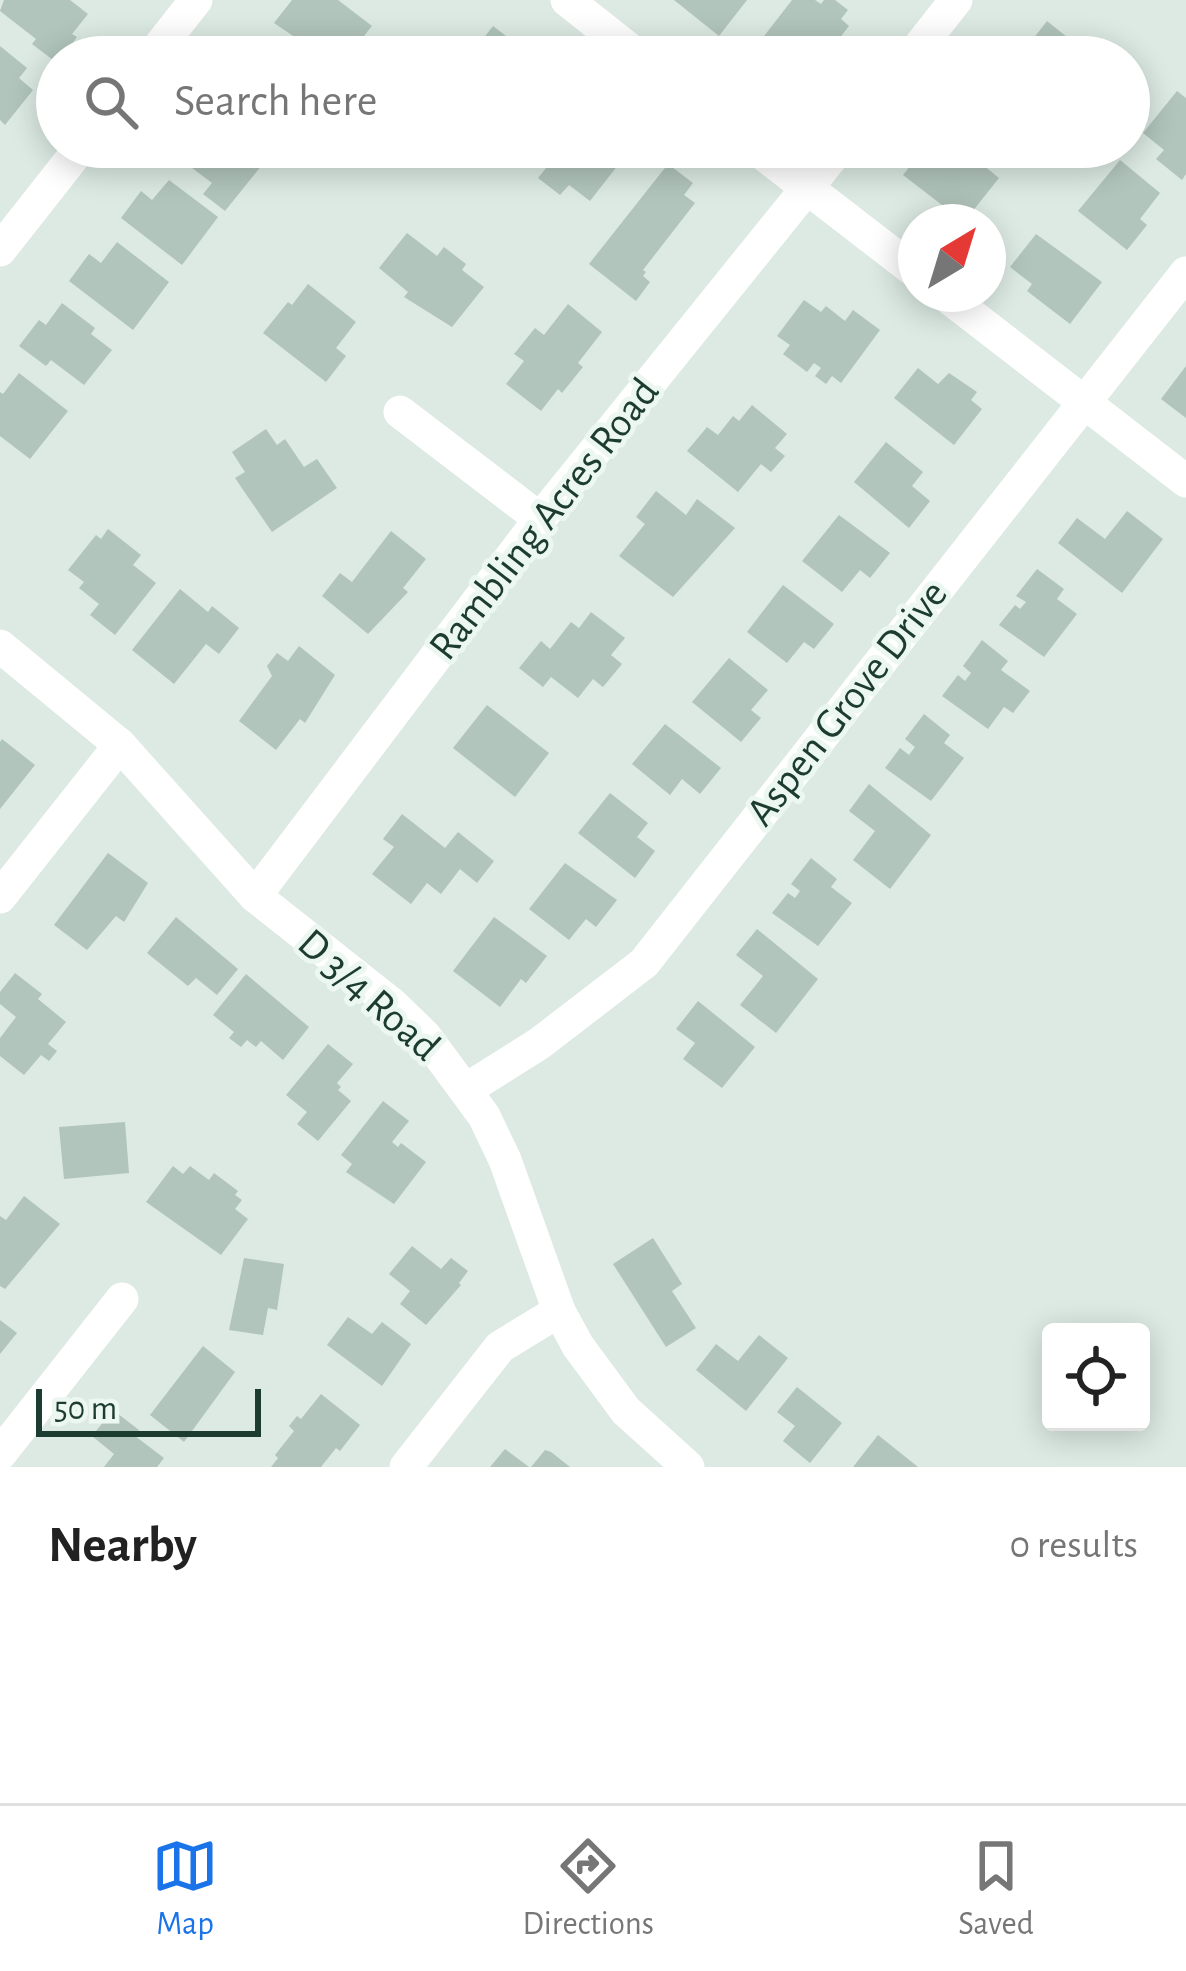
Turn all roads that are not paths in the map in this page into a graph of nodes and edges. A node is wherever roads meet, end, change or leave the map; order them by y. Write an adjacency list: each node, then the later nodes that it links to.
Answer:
1 (196, 0): 4 (street)
2 (567, 0): 5 (street)
3 (956, 0): 6 (street)
4 (168, 36)
5 (612, 36)
6 (928, 36)
7 (64, 168): 11 (street)
8 (780, 168): 10 (street)
9 (824, 168): 10 (street, Rambling Acres Road)
10 (807, 189): 12 (street); 18 (street, Rambling Acres Road)
11 (0, 250)
12 (898, 258)
13 (1186, 273): 15 (street, Aspen Grove Drive)
14 (968, 312): 15 (street)
15 (1085, 399): 17 (street); 23 (street, Aspen Grove Drive)
16 (400, 412): 18 (street)
17 (1186, 481)
18 (539, 519): 21 (street, Rambling Acres Road)
19 (0, 646): 20 (street, D 3/4 Road)
20 (120, 745): 21 (street, D 3/4 Road); 22 (street)
21 (255, 896): 23 (street, D 3/4 Road)
22 (0, 897)
23 (467, 1089): 25 (street, D 3/4 Road)
24 (122, 1299): 26 (street)
25 (559, 1311): 27 (street); 28 (street, D 3/4 Road)
26 (0, 1454)
27 (406, 1467)
28 (688, 1467)

